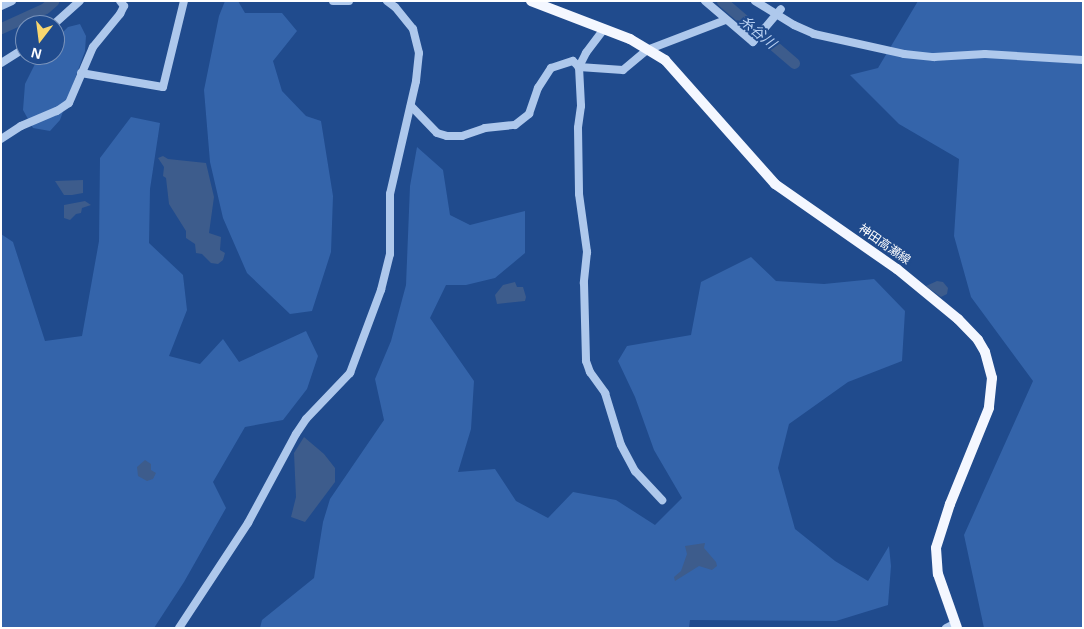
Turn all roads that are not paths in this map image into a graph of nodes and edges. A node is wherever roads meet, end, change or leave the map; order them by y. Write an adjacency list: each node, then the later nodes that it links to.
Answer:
1 (12, 1): 11 (street)
2 (80, 1): 13 (street)
3 (120, 1): 21 (street)
4 (184, 1): 21 (street)
5 (333, 1): 6 (street)
6 (349, 1)
7 (387, 1): 22 (street)
8 (531, 1): 15 (main road, 神田高瀬線)
9 (705, 1): 14 (street)
10 (755, 1): 12 (street)
11 (1, 6)
12 (778, 12): 14 (street); 18 (street)
13 (64, 15)
14 (725, 20): 16 (street)
15 (604, 29): 16 (main road, 神田高瀬線); 20 (street)
16 (649, 49): 20 (street); 25 (main road, 神田高瀬線)
17 (15, 54): 19 (street)
18 (1083, 60)
19 (1, 63)
20 (579, 67): 22 (street); 24 (street)
21 (81, 73): 23 (street)
22 (411, 106): 26 (street)
23 (1, 139)
24 (662, 500)
25 (953, 626)
26 (178, 628)

